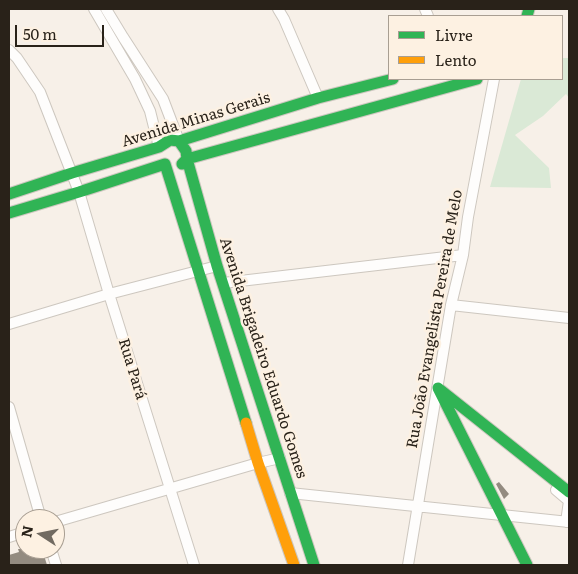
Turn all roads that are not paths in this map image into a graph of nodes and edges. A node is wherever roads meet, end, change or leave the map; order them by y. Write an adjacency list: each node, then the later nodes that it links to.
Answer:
1 (94, 9): 10 (street)
2 (106, 9): 9 (street)
3 (278, 9): 8 (street)
4 (9, 50): 13 (street, Rua Pará)
5 (389, 80): 8 (street, Avenida Minas Gerais)
6 (473, 80): 11 (street)
7 (494, 80): 17 (street, Rua João Evangelista Pereira de Melo)
8 (318, 98): 9 (street, Avenida Minas Gerais)
9 (179, 141): 10 (street, Avenida Minas Gerais); 11 (street)
10 (161, 147): 12 (street); 13 (street, Avenida Minas Gerais)
11 (185, 158): 12 (street); 18 (street, Avenida Brigadeiro Eduardo Gomes)
12 (165, 164): 14 (street); 19 (street)
13 (72, 173): 14 (street, Rua Pará); 15 (street, Avenida Minas Gerais)
14 (79, 192): 16 (street); 21 (street, Rua Pará)
15 (9, 194)
16 (9, 213)
17 (463, 255): 20 (street); 22 (street, Rua João Evangelista Pereira de Melo)
18 (217, 266): 19 (street); 20 (street, Avenida Brigadeiro Eduardo Gomes)
19 (199, 272): 21 (street); 28 (street)
20 (223, 283): 27 (street, Avenida Brigadeiro Eduardo Gomes)
21 (109, 294): 24 (street); 29 (street, Rua Pará)
22 (451, 305): 23 (street); 33 (street, Rua João Evangelista Pereira de Melo)
23 (569, 318)
24 (9, 324)
25 (438, 388): 31 (street); 32 (street); 41 (street)
26 (9, 406): 34 (street)
27 (280, 458): 28 (street); 30 (street, Avenida Brigadeiro Eduardo Gomes)
28 (258, 463): 29 (street); 38 (street)
29 (170, 489): 35 (street); 37 (street, Rua Pará)
30 (290, 492): 33 (street); 39 (street, Avenida Brigadeiro Eduardo Gomes)
31 (569, 492)
32 (569, 501): 36 (street)
33 (418, 507): 36 (street); 40 (street, Rua João Evangelista Pereira de Melo)
34 (39, 509)
35 (65, 519)
36 (568, 522)
37 (194, 565)
38 (294, 565)
39 (314, 565)
40 (408, 565)
41 (527, 565)

